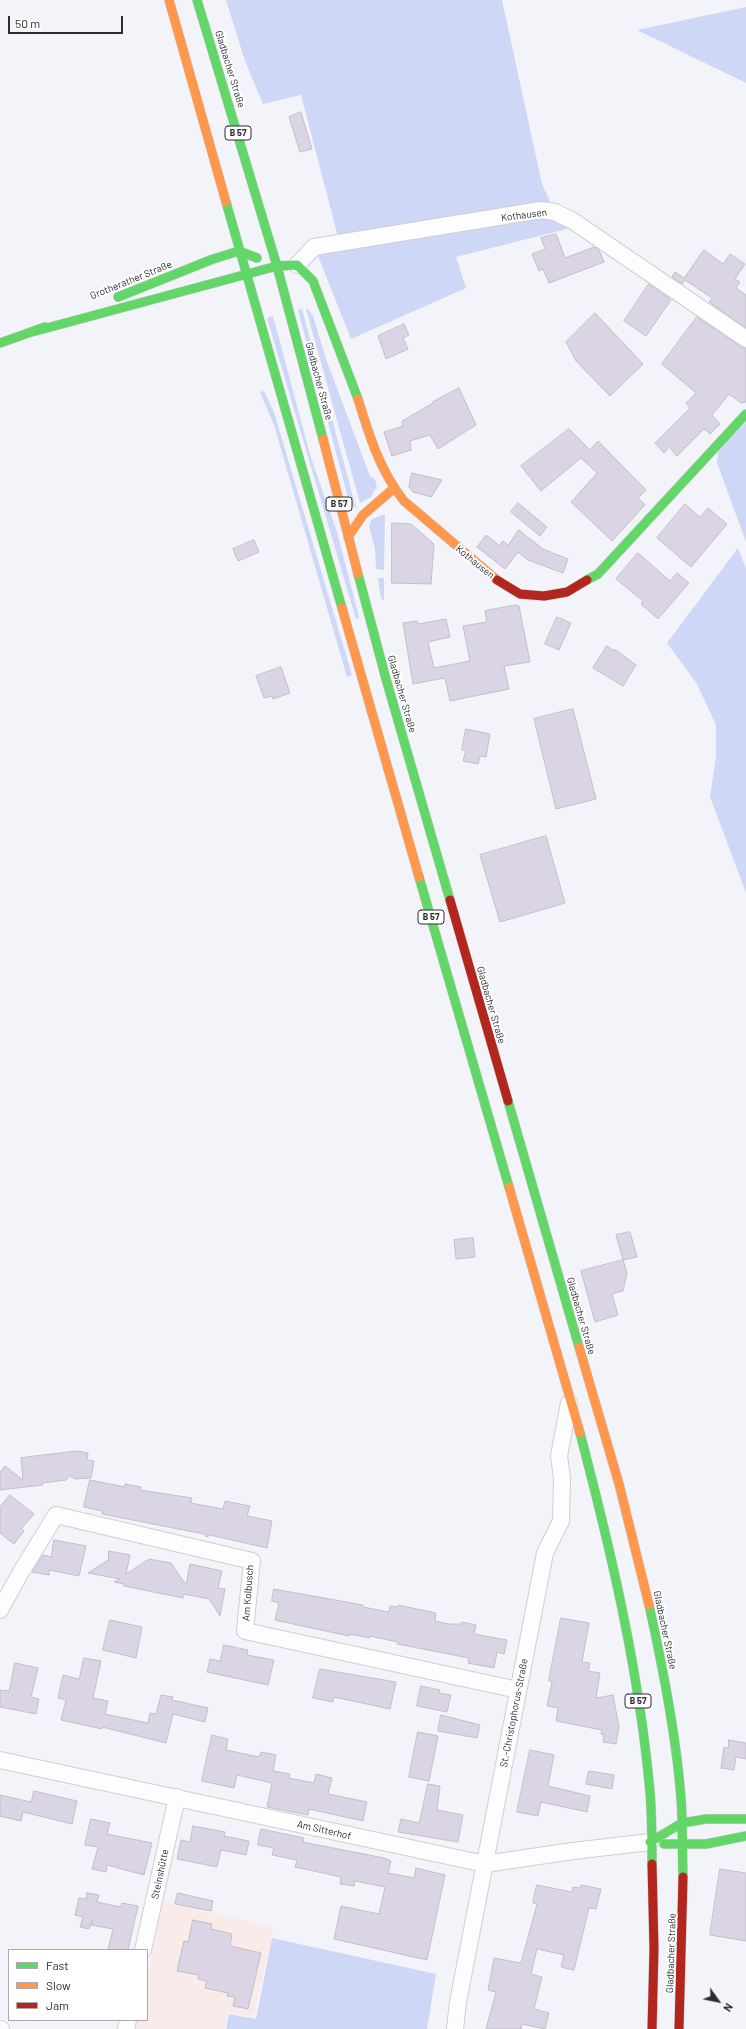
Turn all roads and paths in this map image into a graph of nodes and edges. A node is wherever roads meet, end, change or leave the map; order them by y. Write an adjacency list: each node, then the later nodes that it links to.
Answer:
1 (170, 0): 3 (main road, Gladbacher Straße / B 57)
2 (197, 0): 5 (main road, Gladbacher Straße / B 57)
3 (239, 251): 5 (main road); 6 (main road, Gladbacher Straße / B 57); 7 (main road, Grotherather Straße)
4 (297, 265): 5 (main road); 8 (street, Kothausen); 11 (main road, Kothausen)
5 (277, 266): 6 (main road, Grotherather Straße); 12 (main road, Gladbacher Straße / B 57)
6 (246, 274): 7 (main road, Grotherather Straße); 13 (main road, Gladbacher Straße / B 57)
7 (32, 332): 9 (main road, Grotherather Straße)
8 (746, 339)
9 (0, 343)
10 (746, 414): 11 (main road, Kothausen)
11 (392, 489): 12 (main road)
12 (348, 537): 19 (main road, Gladbacher Straße / B 57)
13 (570, 1399): 15 (street, St.-Christophorus-Straße); 21 (main road, Gladbacher Straße / B 57)
14 (0, 1610): 15 (street, Am Kolbusch)
15 (518, 1690): 23 (street, St.-Christophorus-Straße)
16 (0, 1760): 17 (street, Am Sitterhof)
17 (177, 1797): 23 (street, Am Sitterhof); 24 (street, Steinshütte)
18 (746, 1819): 19 (main road)
19 (682, 1823): 21 (main road); 22 (main road, Gladbacher Straße / B 57)
20 (746, 1836): 22 (main road)
21 (650, 1842): 22 (main road); 23 (street, Am Sitterhof); 26 (main road, Gladbacher Straße / B 57)
22 (682, 1846): 27 (main road, Gladbacher Straße / B 57)
23 (485, 1864): 25 (street, St.-Christophorus-Straße)
24 (143, 1949)
25 (455, 2029)
26 (652, 2029)
27 (679, 2029)

